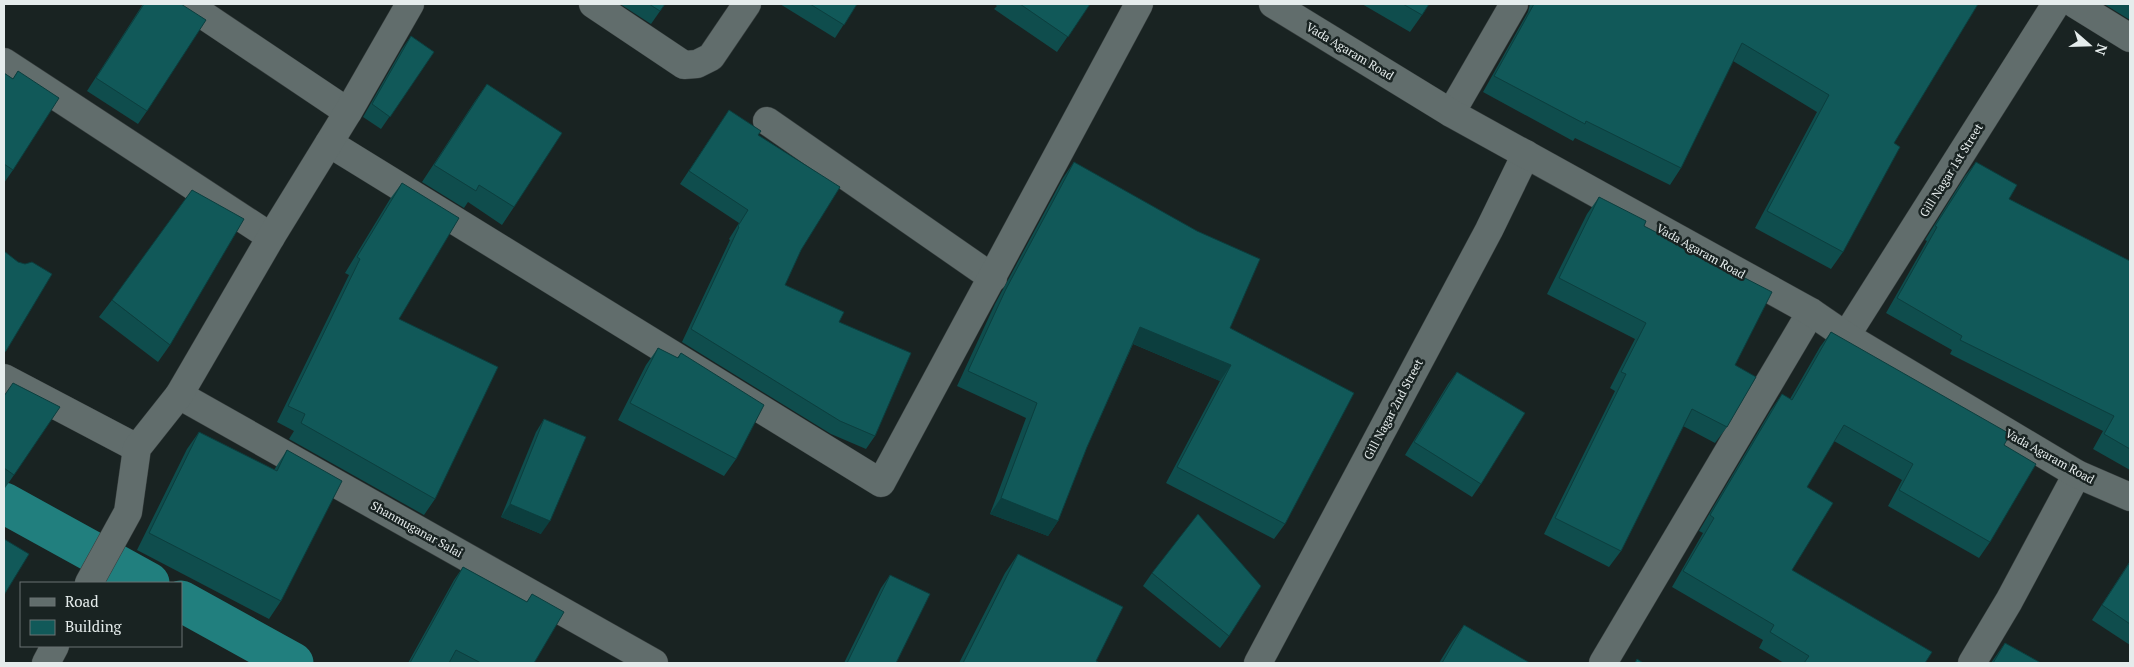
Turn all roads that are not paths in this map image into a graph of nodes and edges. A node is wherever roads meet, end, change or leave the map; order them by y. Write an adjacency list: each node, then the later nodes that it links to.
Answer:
1 (187, 4): 12 (street)
2 (410, 4): 12 (street)
3 (593, 4): 4 (street)
4 (747, 4)
5 (1139, 4): 18 (street)
6 (1273, 4): 13 (street, Vada Agaram Road)
7 (1514, 4): 13 (street)
8 (2056, 4): 20 (street, Gill Nagar 1st Street)
9 (2075, 4): 10 (street)
10 (2130, 38)
11 (4, 62): 17 (street)
12 (348, 112): 15 (street)
13 (1451, 112): 16 (street, Vada Agaram Road)
14 (767, 121): 18 (street)
15 (329, 143): 17 (street); 18 (street)
16 (1526, 154): 19 (street, Vada Agaram Road); 30 (street, Gill Nagar 2nd Street)
17 (271, 237): 22 (street)
18 (992, 278)
19 (1811, 312): 20 (street, Vada Agaram Road); 31 (street)
20 (1846, 336): 24 (street, Vada Agaram Road)
21 (4, 378): 23 (street)
22 (179, 395): 23 (street); 29 (street, Shanmuganar Salai)
23 (137, 448): 26 (street)
24 (2077, 474): 25 (street, Vada Agaram Road); 32 (street)
25 (2130, 498)
26 (90, 582)
27 (54, 647): 28 (street)
28 (46, 663)
29 (654, 663)
30 (1258, 663)
31 (1603, 663)
32 (1972, 663)

